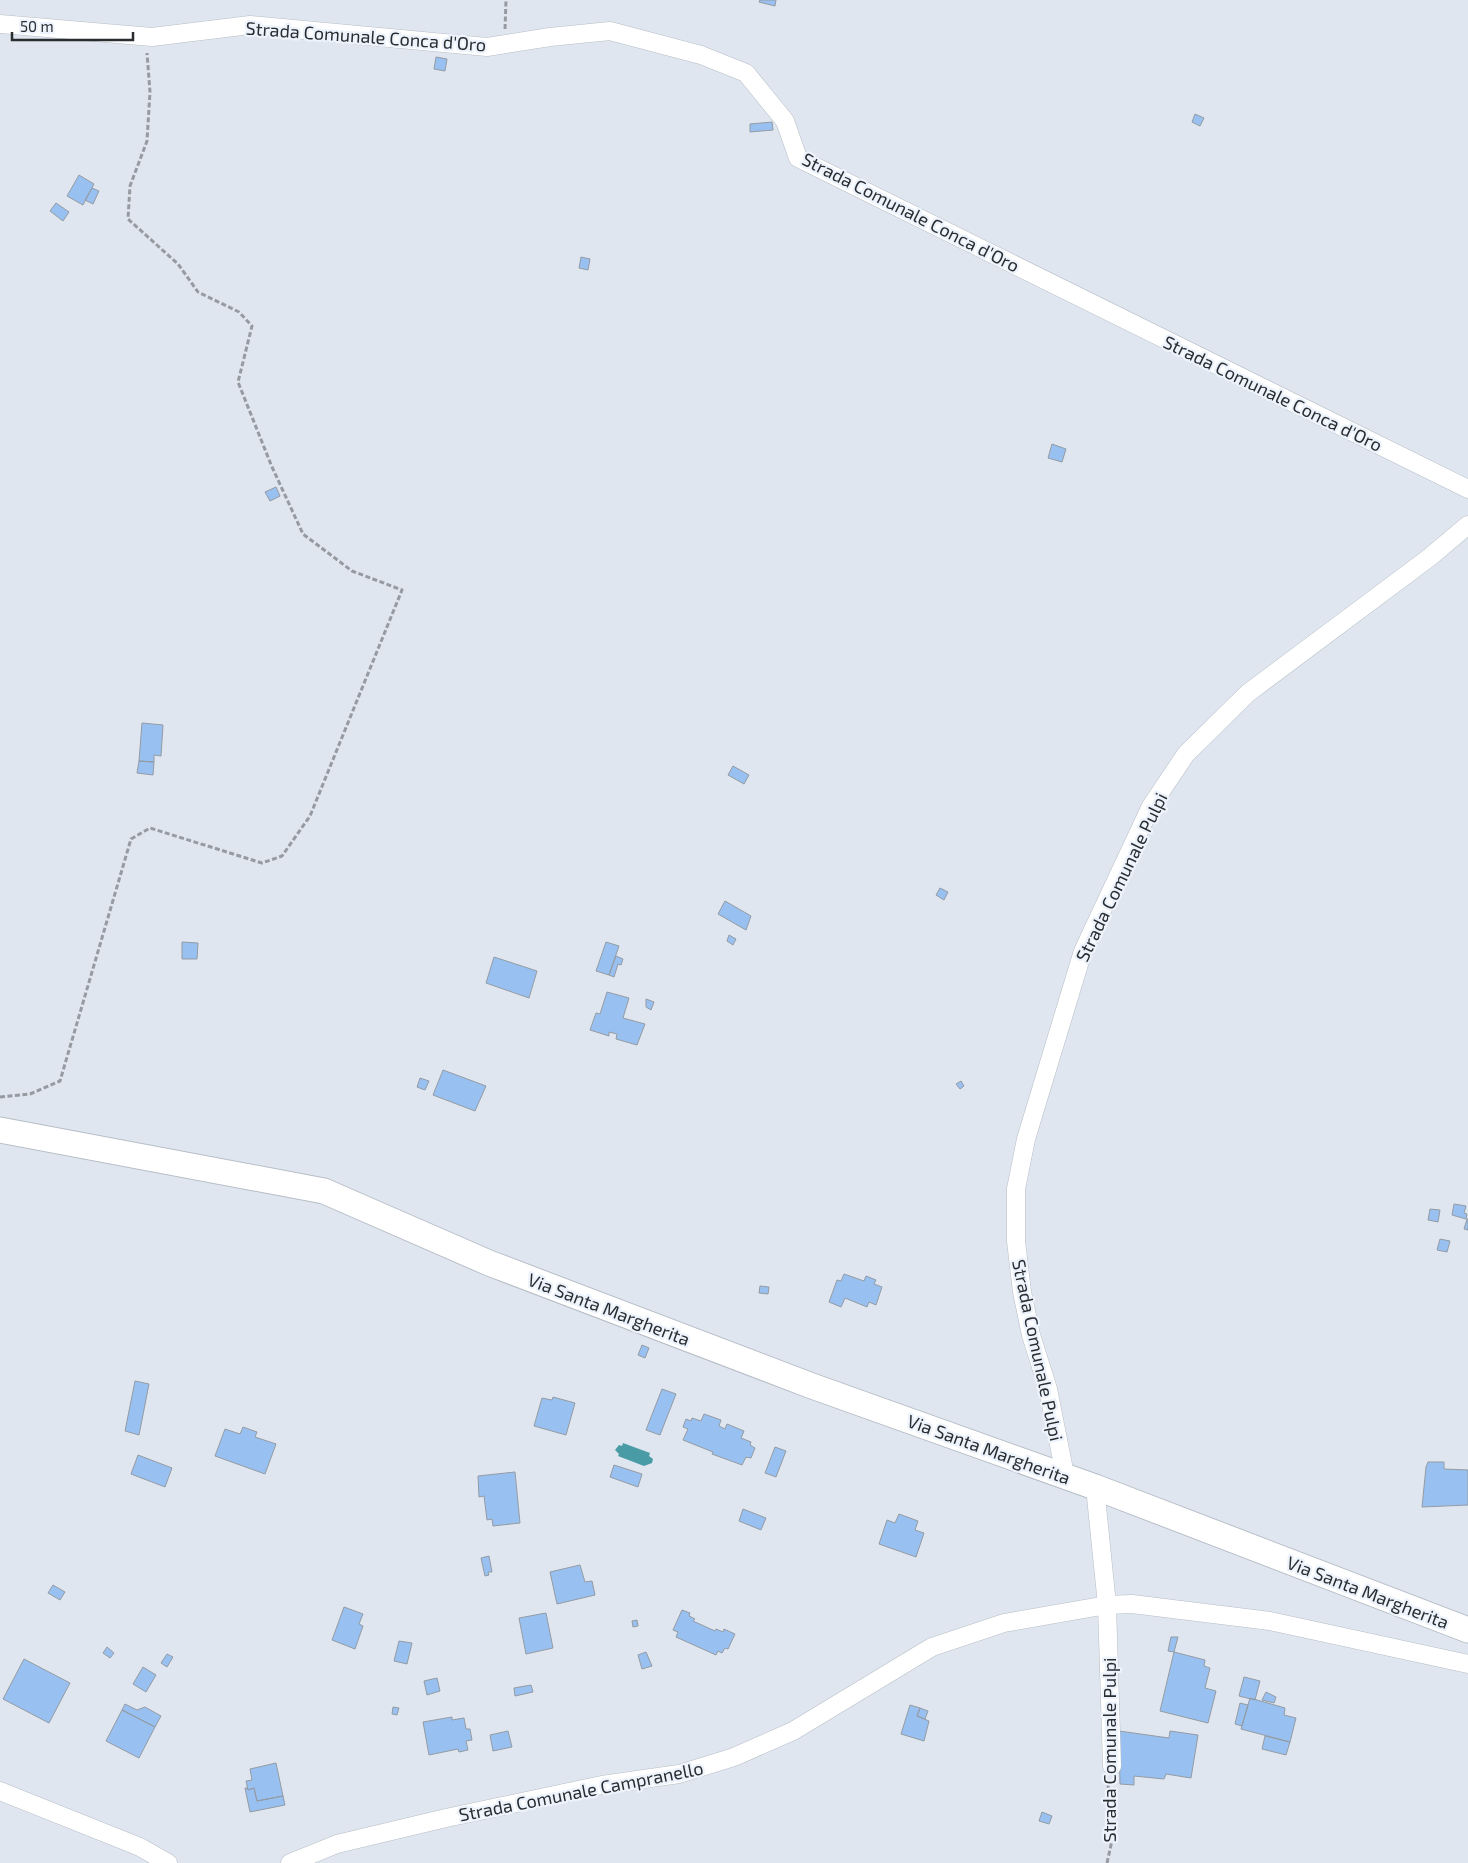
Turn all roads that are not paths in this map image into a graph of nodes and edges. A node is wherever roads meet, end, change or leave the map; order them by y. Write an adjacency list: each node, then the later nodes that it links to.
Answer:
1 (0, 24): 2 (street, Strada Comunale Conca d'Oro)
2 (1468, 489)
3 (1468, 525): 5 (street, Strada Comunale Pulpi)
4 (0, 1130): 5 (street, Via Santa Margherita)
5 (1065, 1476): 6 (street, Via Santa Margherita)
6 (1095, 1487): 7 (street, Strada Comunale Pulpi); 8 (street, Via Santa Margherita)
7 (1107, 1605): 9 (street, Strada Comunale Campranello); 10 (street, Strada Comunale Pulpi); 13 (street, Strada Comunale Campranello)
8 (1468, 1630)
9 (1468, 1664)
10 (1112, 1766)
11 (0, 1791): 12 (street)
12 (168, 1863)
13 (290, 1863)

